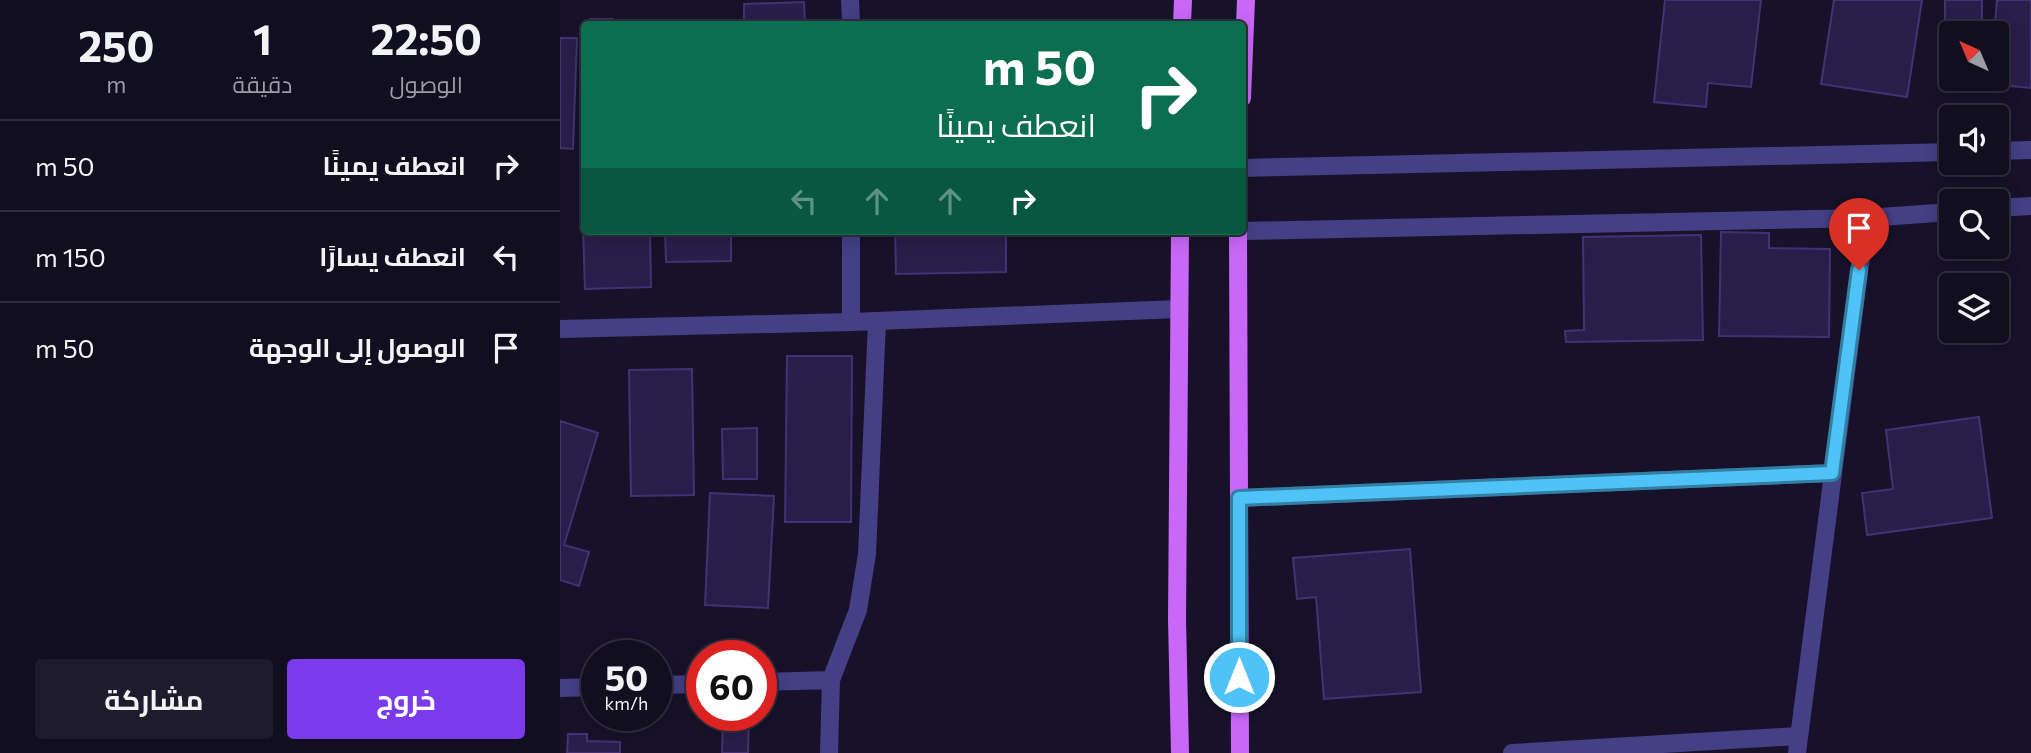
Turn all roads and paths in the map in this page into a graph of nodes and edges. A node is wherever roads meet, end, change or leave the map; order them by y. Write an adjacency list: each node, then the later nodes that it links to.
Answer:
1 (850, 0): 4 (street)
2 (1183, 0): 5 (main road)
3 (1246, 0): 6 (main road)
4 (850, 21)
5 (1182, 21)
6 (1245, 21)
7 (2009, 150): 8 (street)
8 (2031, 150)
9 (1939, 152): 10 (street)
10 (1246, 168)
11 (2031, 206): 12 (street)
12 (2009, 207)
13 (1939, 213): 14 (street)
14 (1866, 219): 15 (street); 23 (street)
15 (1246, 231)
16 (851, 235): 20 (street)
17 (1180, 235): 19 (main road)
18 (1240, 235): 24 (main road)
19 (1180, 309): 21 (street); 32 (main road)
20 (851, 321): 21 (street); 22 (street)
21 (877, 321): 25 (street)
22 (560, 329)
23 (1832, 473): 24 (street); 29 (street)
24 (1239, 498): 33 (main road)
25 (831, 680): 26 (street); 31 (street)
26 (777, 682)
27 (581, 687): 28 (street)
28 (560, 688)
29 (1798, 744): 30 (street)
30 (1543, 752): 34 (street)
31 (829, 753)
32 (1180, 753)
33 (1240, 753)
34 (1512, 753)

